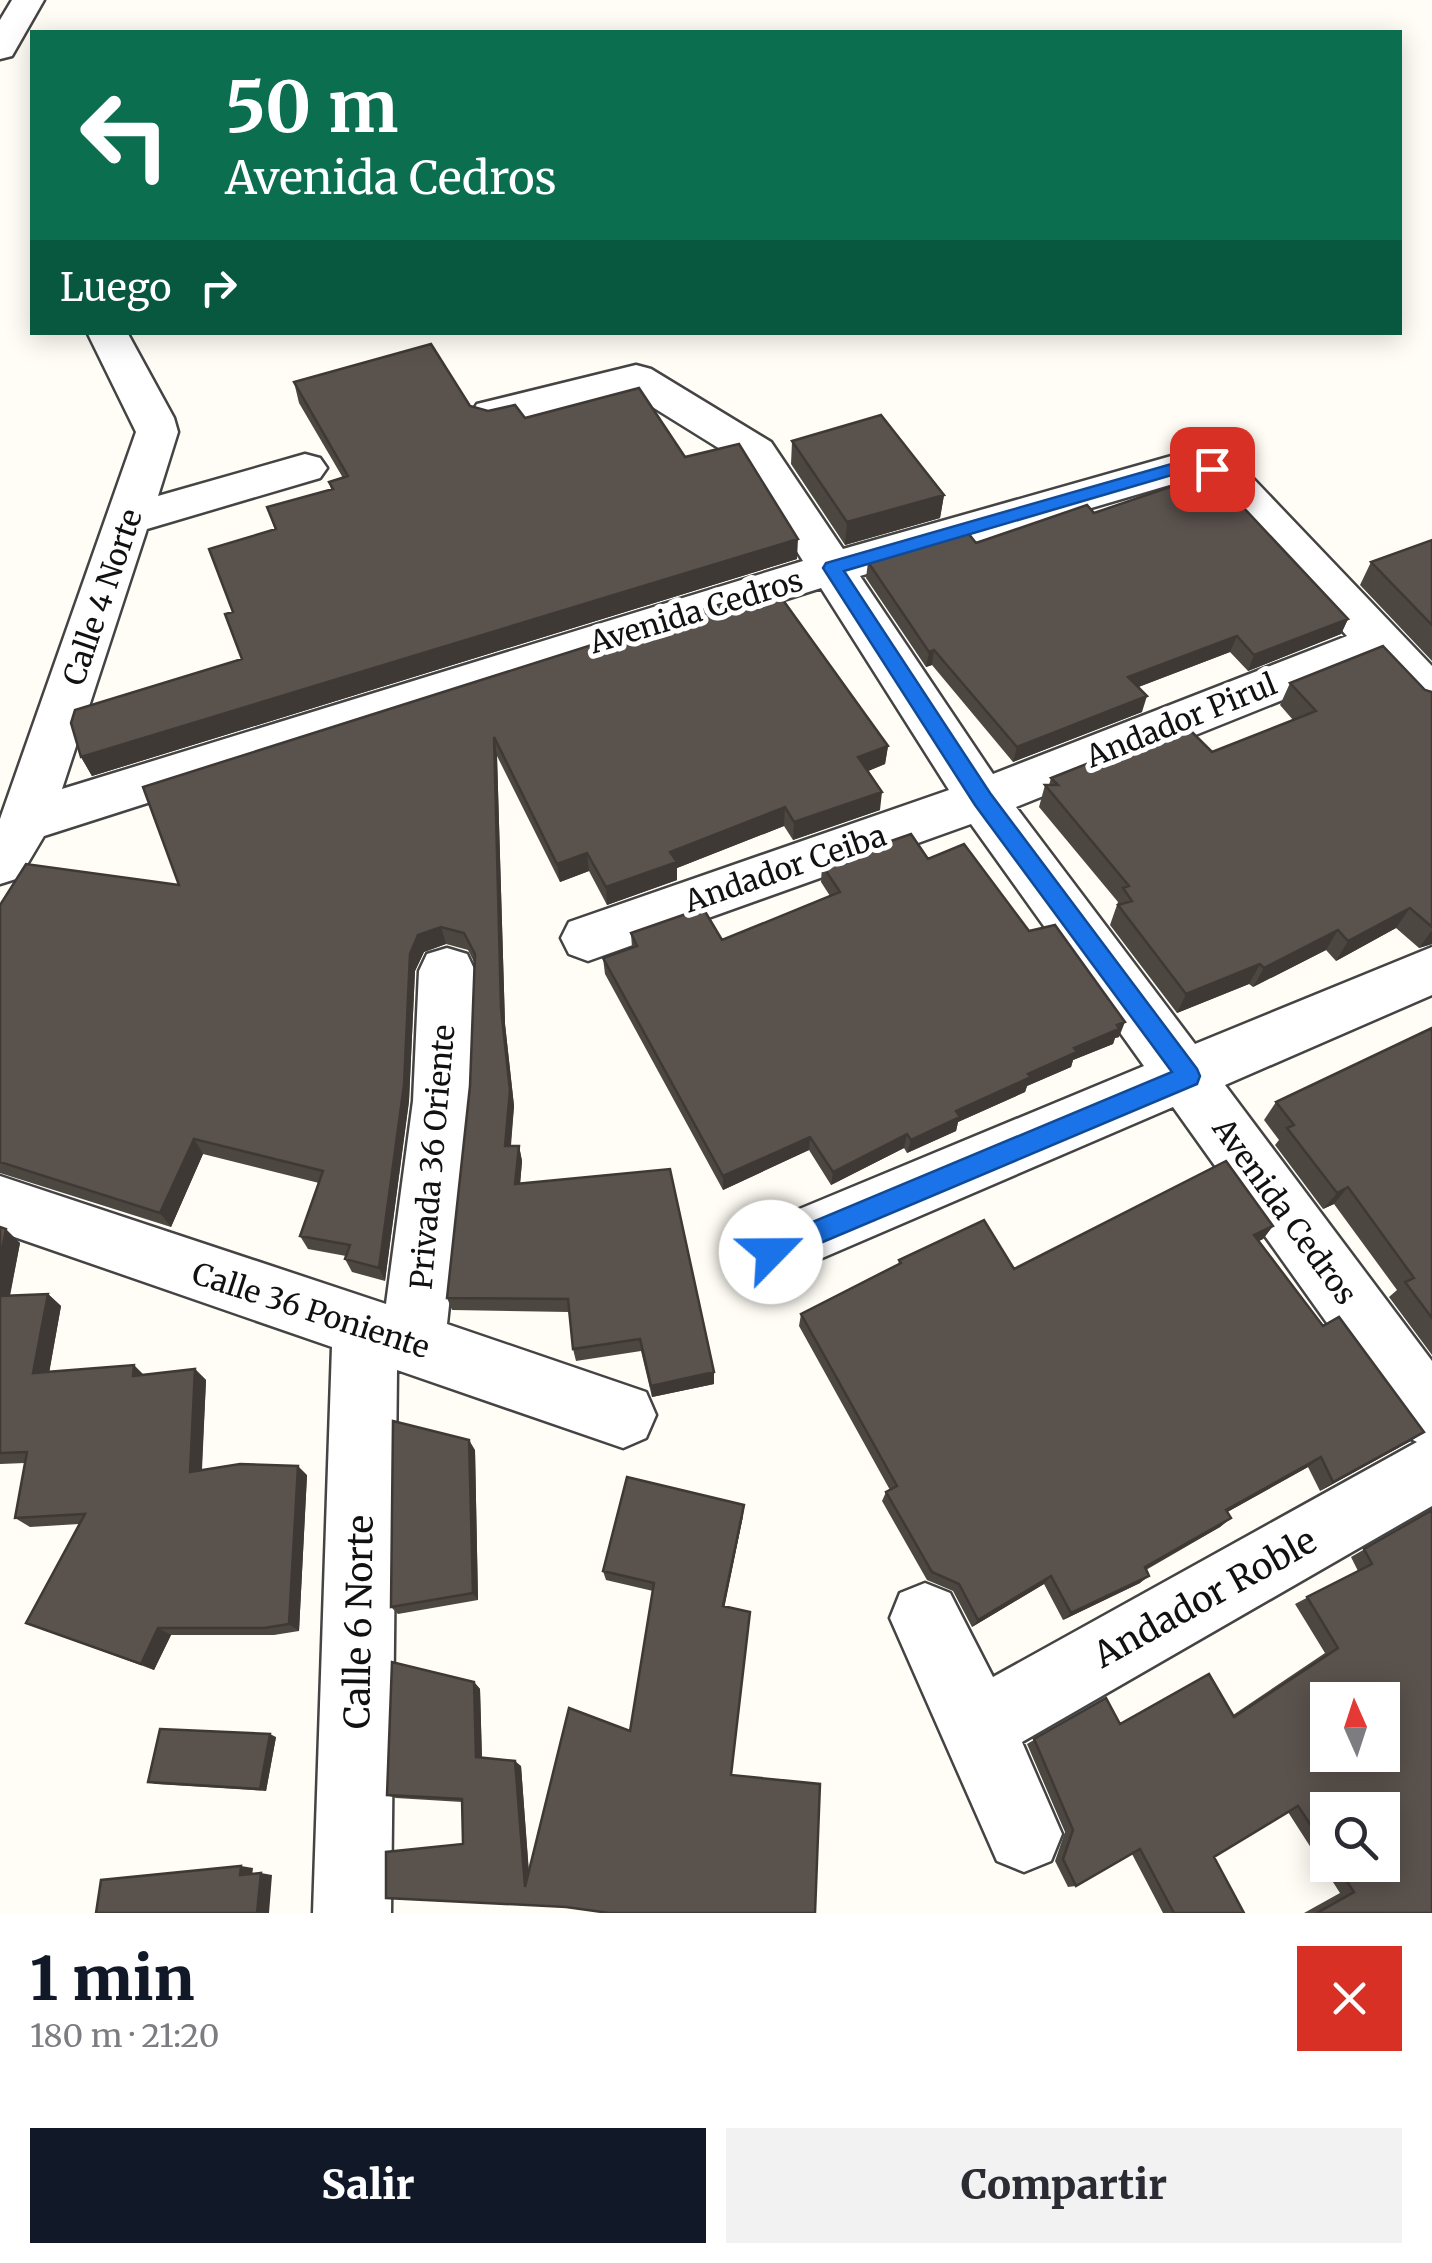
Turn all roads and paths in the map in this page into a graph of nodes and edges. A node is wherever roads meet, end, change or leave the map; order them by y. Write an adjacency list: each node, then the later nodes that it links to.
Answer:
1 (28, 0): 2 (street)
2 (0, 49)
3 (108, 335): 6 (street, Calle 4 Norte)
4 (492, 414): 7 (street)
5 (305, 468): 6 (street)
6 (129, 519): 11 (street, Calle 4 Norte)
7 (832, 568): 8 (street); 10 (street, Avenida Cedros); 11 (street, Avenida Cedros)
8 (1379, 642): 9 (street); 10 (street, Andador Pirul)
9 (1432, 697)
10 (982, 799): 12 (street, Andador Ceiba); 15 (street, Avenida Cedros)
11 (13, 842)
12 (588, 938)
13 (1432, 970): 15 (street)
14 (447, 971): 18 (street, Privada 36 Oriente)
15 (1188, 1076): 17 (street); 19 (street, Avenida Cedros)
16 (0, 1204): 18 (street, Calle 36 Poniente)
17 (771, 1252)
18 (389, 1337): 20 (street, Calle 36 Poniente); 25 (street, Calle 6 Norte)
19 (1432, 1415)
20 (622, 1416)
21 (1432, 1469): 23 (street, Andador Roble)
22 (925, 1618): 23 (street)
23 (978, 1726): 24 (street)
24 (1024, 1834)
25 (352, 1913)

